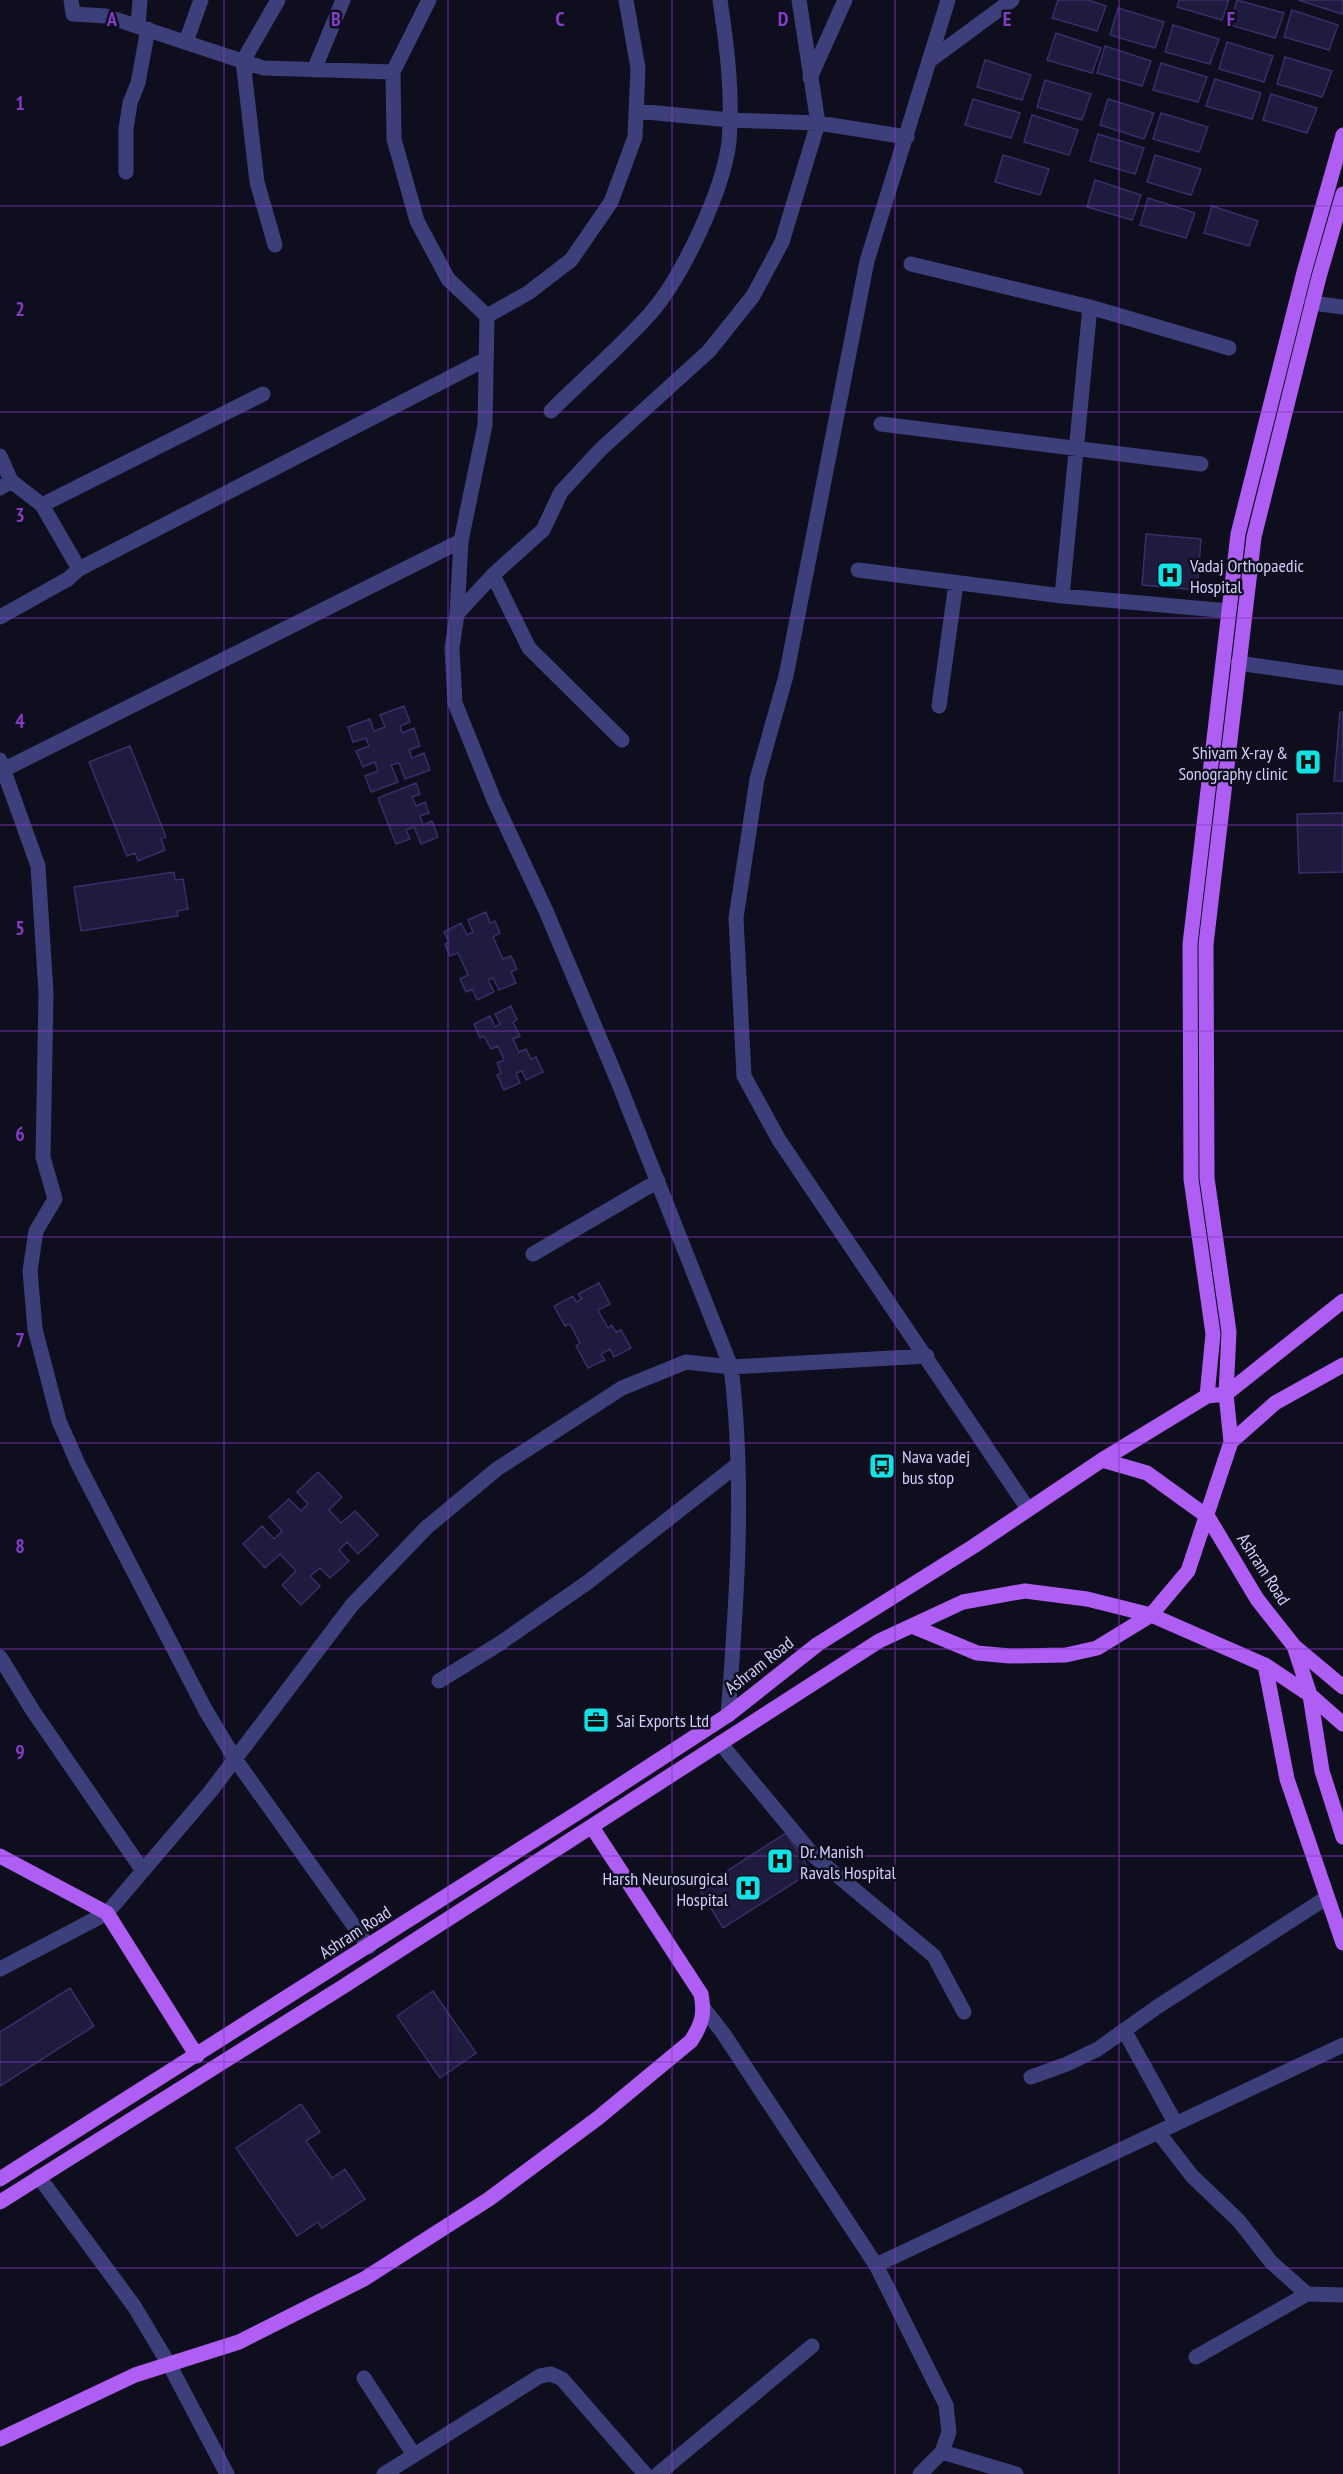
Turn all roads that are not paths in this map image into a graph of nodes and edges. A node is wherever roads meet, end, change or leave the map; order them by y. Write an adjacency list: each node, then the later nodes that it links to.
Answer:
1 (71, 0): 13 (street)
2 (140, 0): 13 (street)
3 (201, 0): 14 (street)
4 (278, 0): 16 (street)
5 (343, 0): 17 (street)
6 (429, 0): 18 (street)
7 (626, 0): 20 (street)
8 (720, 0): 21 (street)
9 (799, 0): 19 (street)
10 (845, 0): 19 (street)
11 (948, 0): 15 (street)
12 (1012, 0): 15 (street)
13 (143, 27): 14 (street); 25 (street)
14 (186, 42): 16 (street)
15 (929, 61): 24 (street)
16 (243, 62): 17 (street); 27 (street)
17 (314, 70): 18 (street)
18 (393, 72): 32 (street)
19 (810, 78): 22 (street)
20 (636, 111): 21 (street); 32 (street)
21 (730, 120): 22 (street); 36 (street)
22 (818, 123): 24 (street); 46 (street)
23 (1343, 135): 49 (main road)
24 (907, 137): 60 (street)
25 (126, 172)
26 (1343, 194): 29 (main road)
27 (275, 245)
28 (911, 264): 30 (street)
29 (1312, 303): 31 (street); 52 (main road)
30 (1090, 307): 33 (street); 38 (street)
31 (1343, 307)
32 (487, 316): 34 (street)
33 (1229, 348)
34 (486, 358): 43 (street); 44 (street)
35 (263, 394): 42 (street)
36 (551, 411)
37 (881, 423): 38 (street)
38 (1076, 447): 40 (street); 48 (street)
39 (0, 456): 41 (street)
40 (1201, 464)
41 (6, 485): 42 (street)
42 (42, 505): 44 (street)
43 (461, 541): 50 (street); 56 (street)
44 (79, 569): 51 (street)
45 (858, 570): 47 (street)
46 (493, 575): 50 (street); 55 (street)
47 (956, 583): 48 (street); 54 (street)
48 (1062, 596): 49 (street)
49 (1229, 611): 64 (main road)
50 (457, 614): 57 (street)
51 (0, 617)
52 (1238, 663): 53 (street); 63 (main road)
53 (1343, 678)
54 (939, 706)
55 (622, 740)
56 (3, 764): 81 (street)
57 (658, 1181): 58 (street); 62 (street)
58 (533, 1254)
59 (1343, 1301): 63 (main road)
60 (927, 1356): 62 (street); 68 (street)
61 (1343, 1365): 65 (main road)
62 (731, 1367): 67 (street); 81 (street)
63 (1226, 1394): 64 (main road); 65 (main road)
64 (1207, 1396): 66 (main road)
65 (1231, 1442): 69 (main road)
66 (1102, 1460): 68 (main road, Ashram Road); 69 (main road, Ashram Road)
67 (738, 1464): 75 (street); 78 (street)
68 (1028, 1509): 78 (main road, Ashram Road)
69 (1208, 1517): 70 (main road); 72 (main road, Ashram Road)
70 (1151, 1615): 71 (main road); 71 (main road); 74 (main road)
71 (912, 1626): 80 (main road)
72 (1294, 1646): 76 (main road, Ashram Road); 77 (main road)
73 (0, 1657): 85 (street)
74 (1265, 1665): 77 (main road); 86 (main road)
75 (439, 1681)
76 (1343, 1687)
77 (1310, 1695): 79 (main road); 83 (main road)
78 (728, 1714): 89 (main road, Ashram Road)
79 (1343, 1724)
80 (720, 1743): 82 (main road); 92 (street)
81 (235, 1759): 85 (street); 89 (street)
82 (592, 1827): 91 (main road); 99 (main road)
83 (1343, 1837)
84 (2, 1860): 87 (main road)
85 (142, 1871): 87 (street)
86 (1326, 1898): 88 (main road); 93 (street)
87 (107, 1913): 90 (street); 95 (main road)
88 (1343, 1943)
89 (369, 1947): 95 (main road, Ashram Road)
90 (0, 1969)
91 (705, 2010): 102 (street); 107 (main road)
92 (964, 2012)
93 (1124, 2030): 96 (street); 97 (street)
94 (1343, 2045): 97 (street)
95 (197, 2056): 100 (main road, Ashram Road)
96 (1031, 2077)
97 (1176, 2124): 98 (street)
98 (1158, 2132): 102 (street); 103 (street)
99 (39, 2177): 101 (main road); 107 (street)
100 (0, 2179)
101 (0, 2202)
102 (876, 2265): 110 (street)
103 (1307, 2294): 104 (street); 106 (street)
104 (1343, 2295)
105 (812, 2346): 115 (street)
106 (1196, 2357)
107 (170, 2366): 109 (main road); 112 (street)
108 (364, 2378): 111 (street)
109 (0, 2439)
110 (942, 2452): 116 (street); 117 (street)
111 (414, 2455): 113 (street); 114 (street)
112 (227, 2474)
113 (384, 2474)
114 (645, 2474)
115 (658, 2474)
116 (920, 2474)
117 (1016, 2474)

